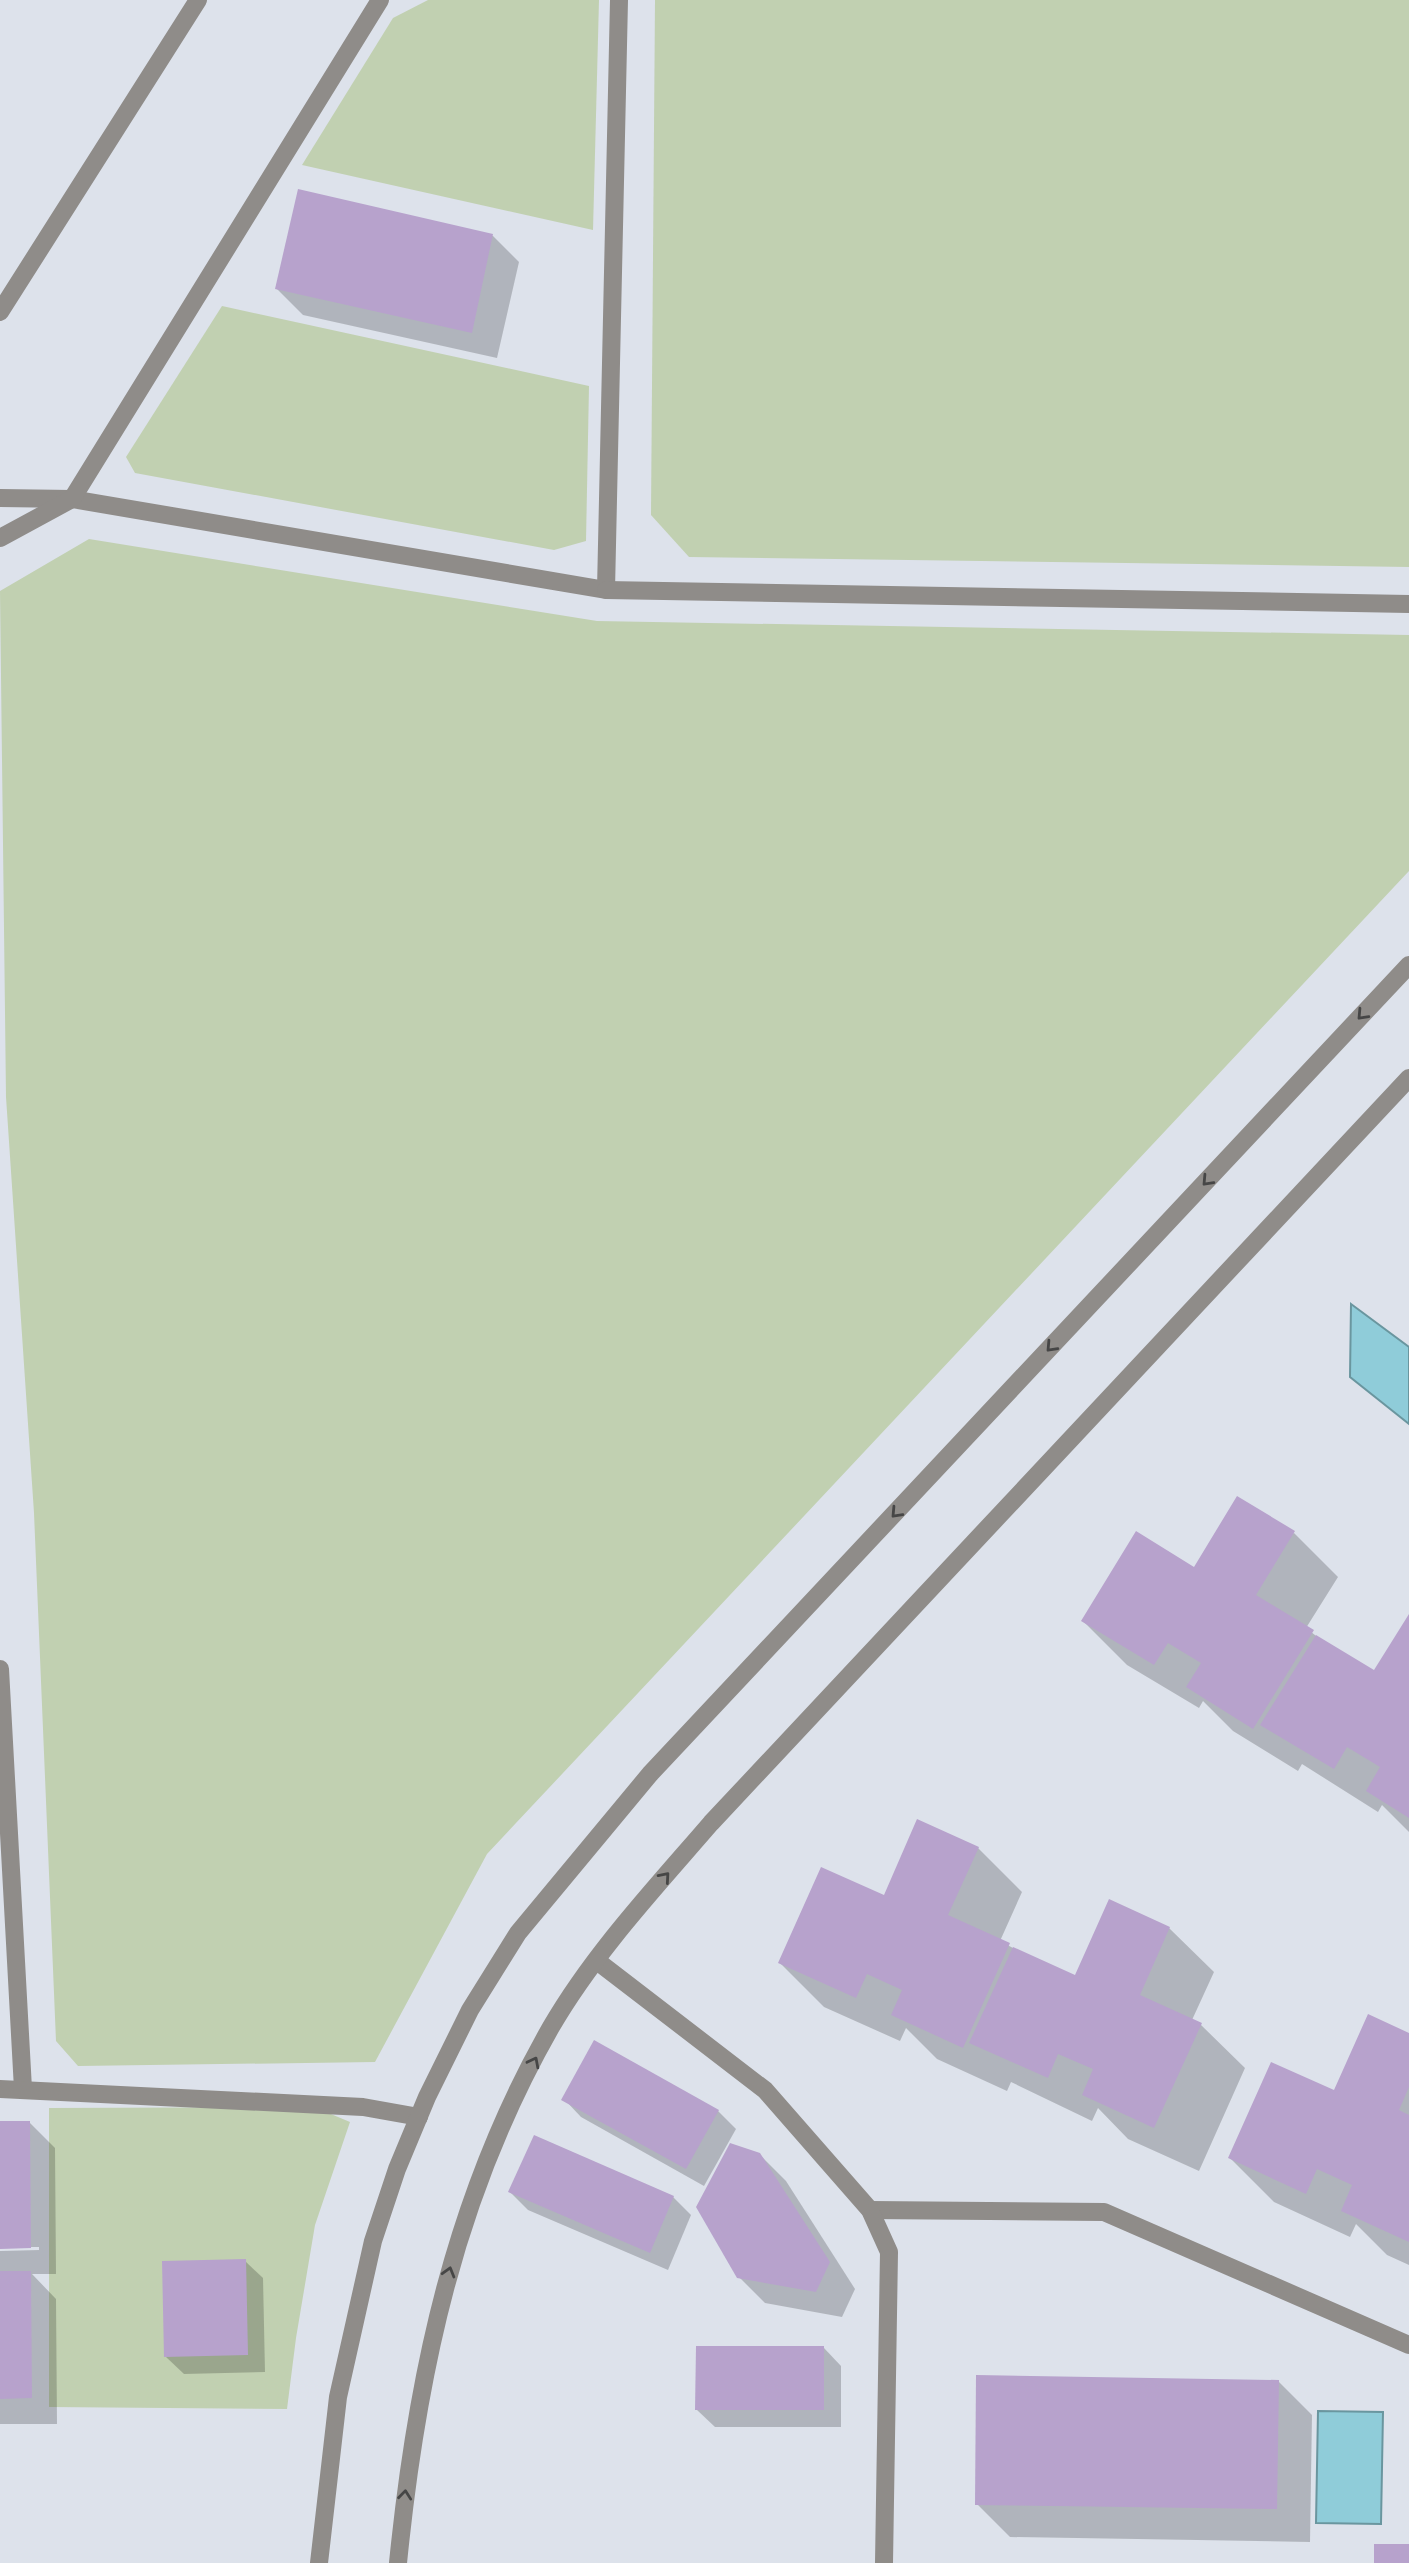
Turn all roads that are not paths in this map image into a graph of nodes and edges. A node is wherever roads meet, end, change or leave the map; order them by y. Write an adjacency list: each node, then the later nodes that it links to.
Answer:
1 (198, 0): 4 (street)
2 (380, 0): 6 (street)
3 (619, 0): 8 (street)
4 (0, 312)
5 (0, 498): 6 (street)
6 (72, 499): 7 (street); 8 (street)
7 (0, 538)
8 (607, 590): 9 (street)
9 (1409, 604)
10 (1409, 965): 16 (street, one-way to 16)
11 (1409, 1077): 13 (street, one-way to 11)
12 (0, 1669): 15 (street)
13 (597, 1961): 17 (street); 20 (street, one-way to 13)
14 (0, 2089): 15 (street)
15 (23, 2089): 16 (street)
16 (419, 2117): 19 (street)
17 (870, 2210): 18 (street); 21 (street)
18 (1409, 2344)
19 (319, 2563)
20 (398, 2563)
21 (884, 2563)

